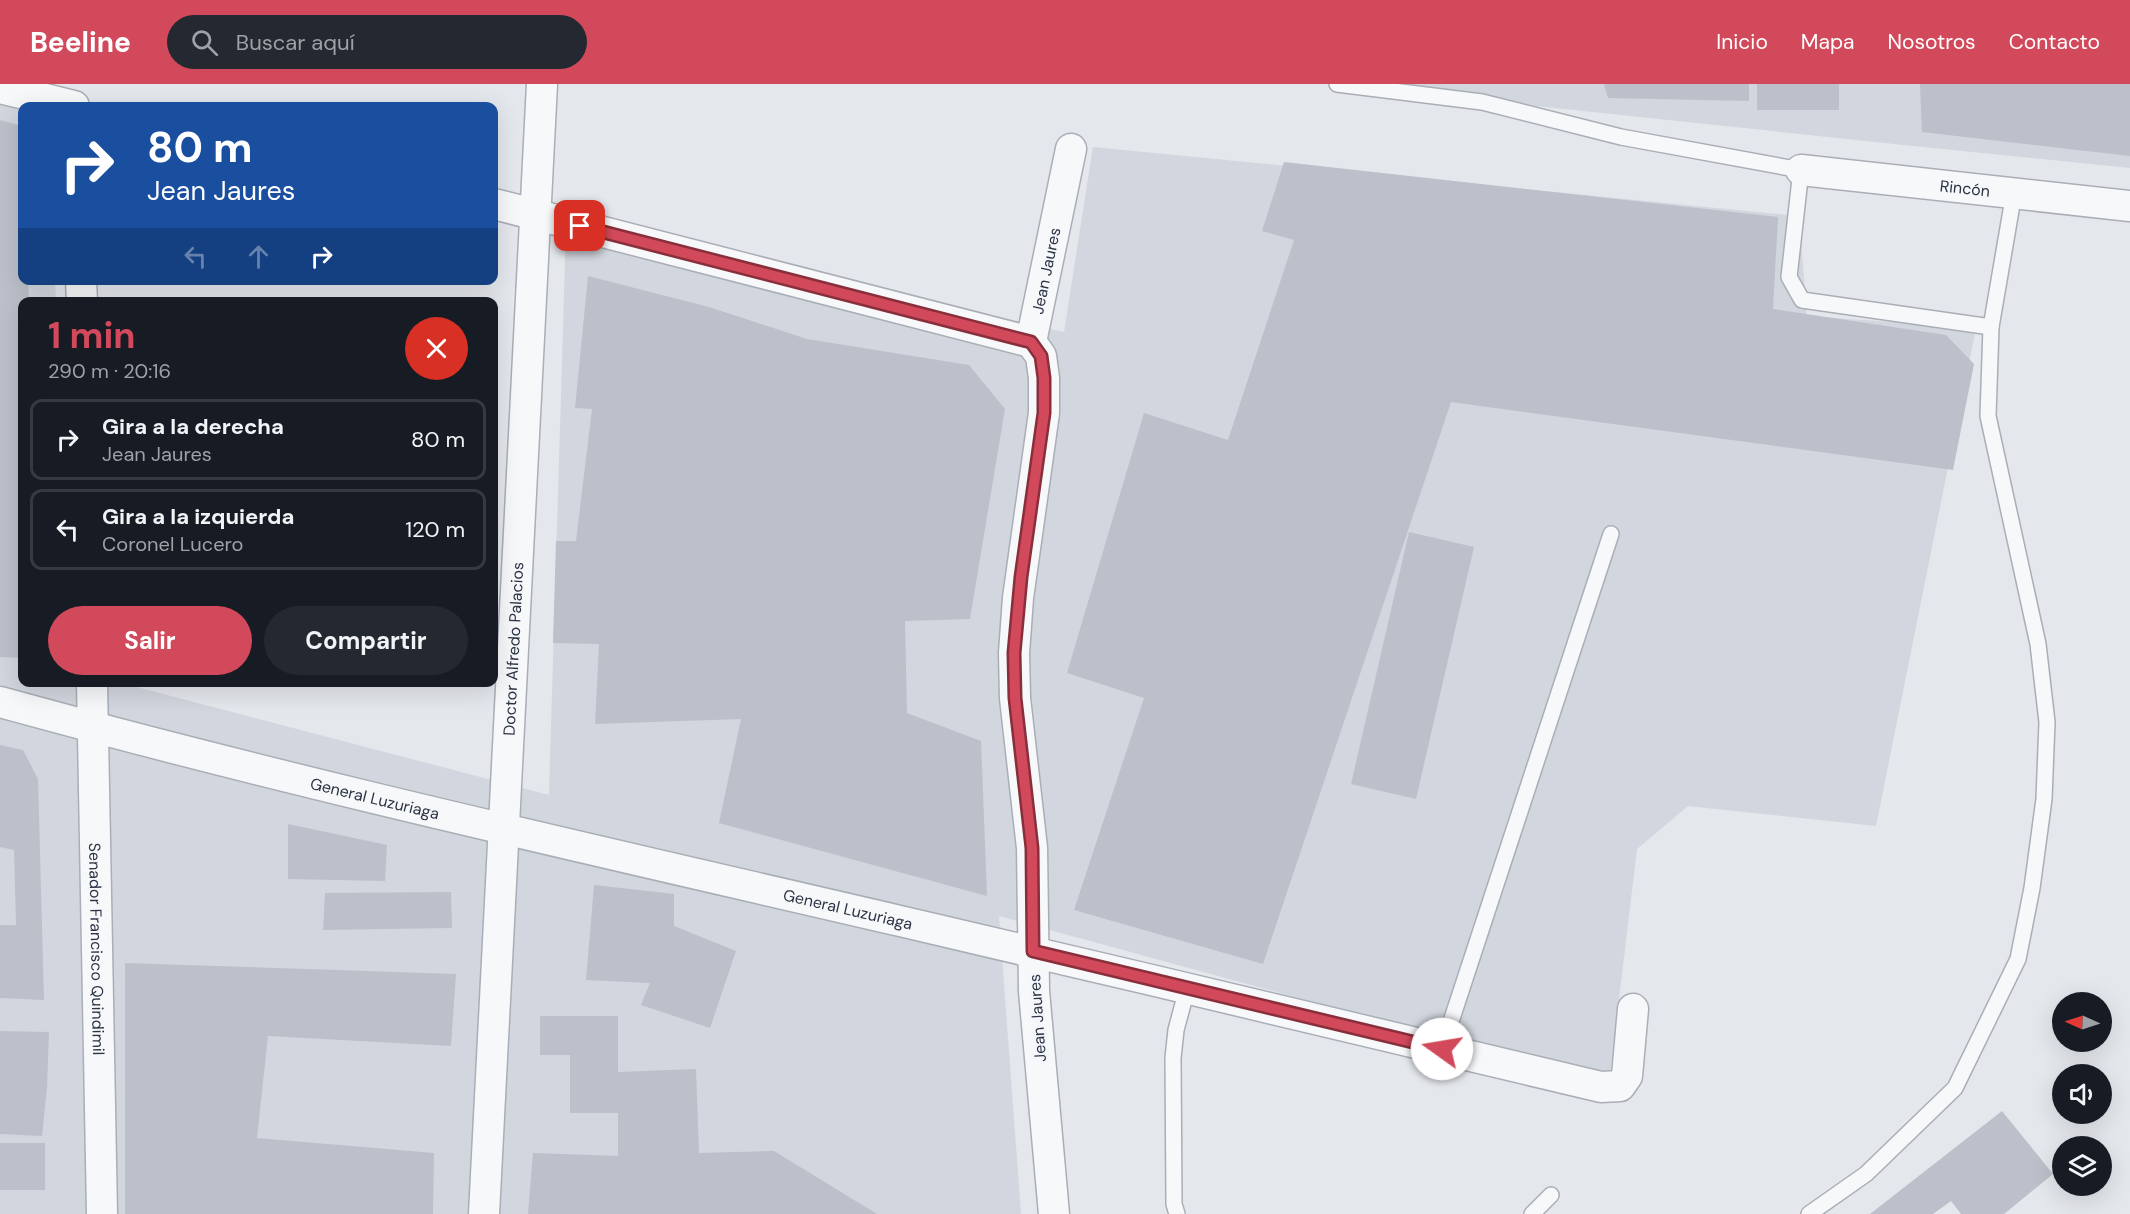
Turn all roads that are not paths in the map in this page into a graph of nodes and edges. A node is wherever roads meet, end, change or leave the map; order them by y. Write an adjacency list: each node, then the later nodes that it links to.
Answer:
1 (76, 84): 6 (street)
2 (542, 84): 12 (street, Doctor Alfredo Palacios)
3 (1337, 84): 8 (lane)
4 (0, 88): 5 (street)
5 (58, 102)
6 (75, 102)
7 (1071, 149): 14 (street, Jean Jaures)
8 (1801, 170): 9 (street, Rincón); 13 (lane)
9 (2014, 193): 11 (street, Rincón); 13 (lane)
10 (498, 205): 12 (street)
11 (2130, 206)
12 (535, 214): 14 (street); 19 (street, Doctor Alfredo Palacios)
13 (1992, 327): 30 (lane)
14 (1031, 342): 20 (street, Jean Jaures)
15 (1611, 534): 23 (lane)
16 (92, 687): 18 (street, Senador Francisco Quindimil)
17 (0, 702): 18 (street, General Luzuriaga)
18 (93, 728): 19 (street, General Luzuriaga); 25 (street, Senador Francisco Quindimil)
19 (504, 829): 20 (street, General Luzuriaga); 26 (street, Doctor Alfredo Palacios)
20 (1033, 951): 21 (street, General Luzuriaga); 27 (street, Jean Jaures)
21 (1187, 989): 23 (street, General Luzuriaga); 28 (lane)
22 (1633, 1009): 23 (street, General Luzuriaga)
23 (1442, 1049)
24 (1551, 1195): 29 (lane)
25 (102, 1214)
26 (484, 1214)
27 (1054, 1214)
28 (1177, 1214)
29 (1532, 1214)
30 (1809, 1214)

